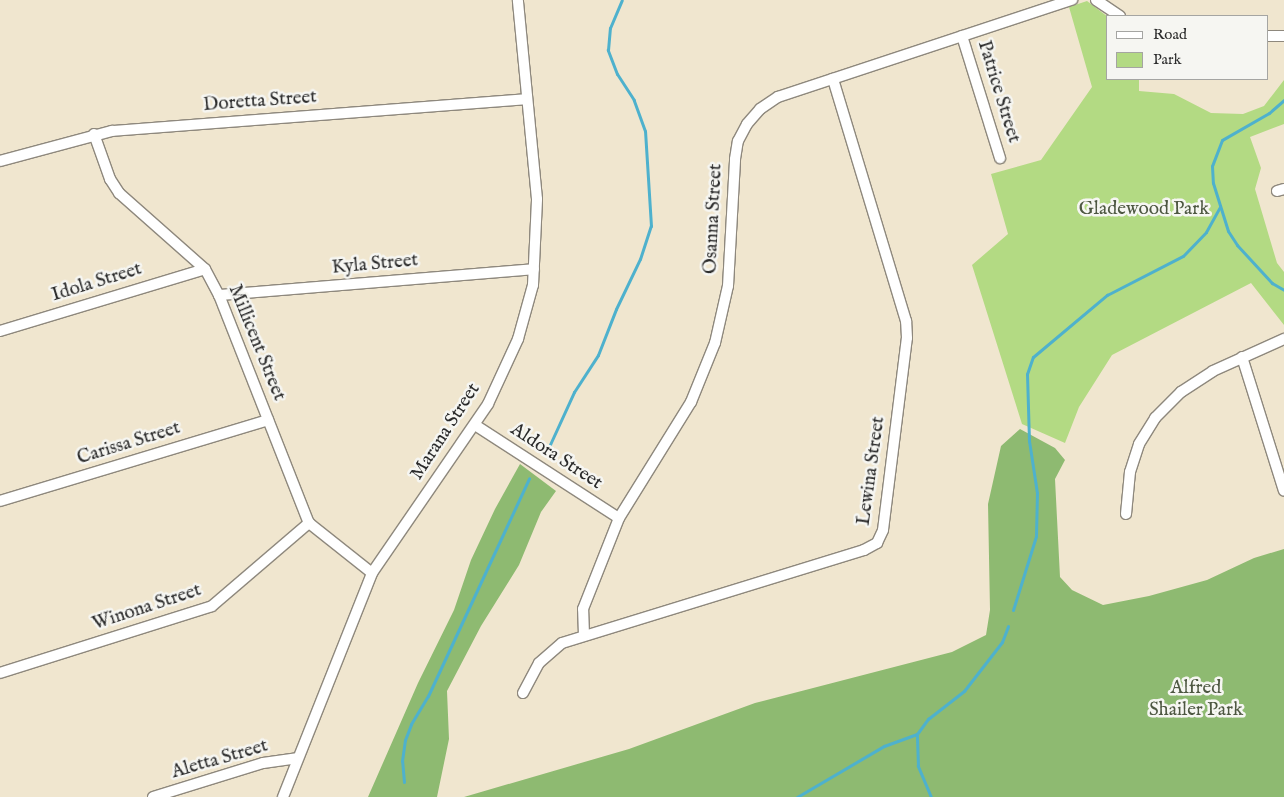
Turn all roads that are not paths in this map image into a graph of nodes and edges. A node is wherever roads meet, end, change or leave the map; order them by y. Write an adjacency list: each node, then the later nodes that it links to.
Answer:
1 (518, 0): 9 (street, Marana Street)
2 (1072, 0): 5 (street, Osanna Street)
3 (1096, 0): 4 (street)
4 (1118, 15)
5 (962, 36): 8 (street, Osanna Street); 11 (street, Patrice Street)
6 (1269, 36): 7 (street)
7 (1284, 36)
8 (833, 80): 24 (street, Osanna Street); 27 (street, Lewina Street)
9 (527, 98): 10 (street, Doretta Street); 14 (street, Marana Street)
10 (94, 134): 12 (street, Doretta Street); 13 (street, Millicent Street)
11 (1000, 158)
12 (0, 161)
13 (204, 268): 15 (street, Millicent Street); 16 (street, Idola Street)
14 (534, 269): 15 (street, Kyla Street); 20 (street, Marana Street)
15 (219, 295): 19 (street, Millicent Street)
16 (0, 331)
17 (1284, 339): 18 (street)
18 (1242, 356): 21 (street); 23 (street)
19 (268, 420): 22 (street, Carissa Street); 25 (street, Millicent Street)
20 (475, 425): 24 (street, Aldora Street); 26 (street, Marana Street)
21 (1284, 491)
22 (0, 501)
23 (1126, 514)
24 (619, 518): 27 (street, Osanna Street)
25 (309, 523): 26 (street, Millicent Street); 28 (street, Winona Street)
26 (372, 573): 30 (street, Marana Street)
27 (584, 635): 29 (street, Lewina Street)
28 (0, 672)
29 (523, 693)
30 (297, 758): 31 (street, Aletta Street); 32 (street, Marana Street)
31 (153, 797)
32 (283, 797)

